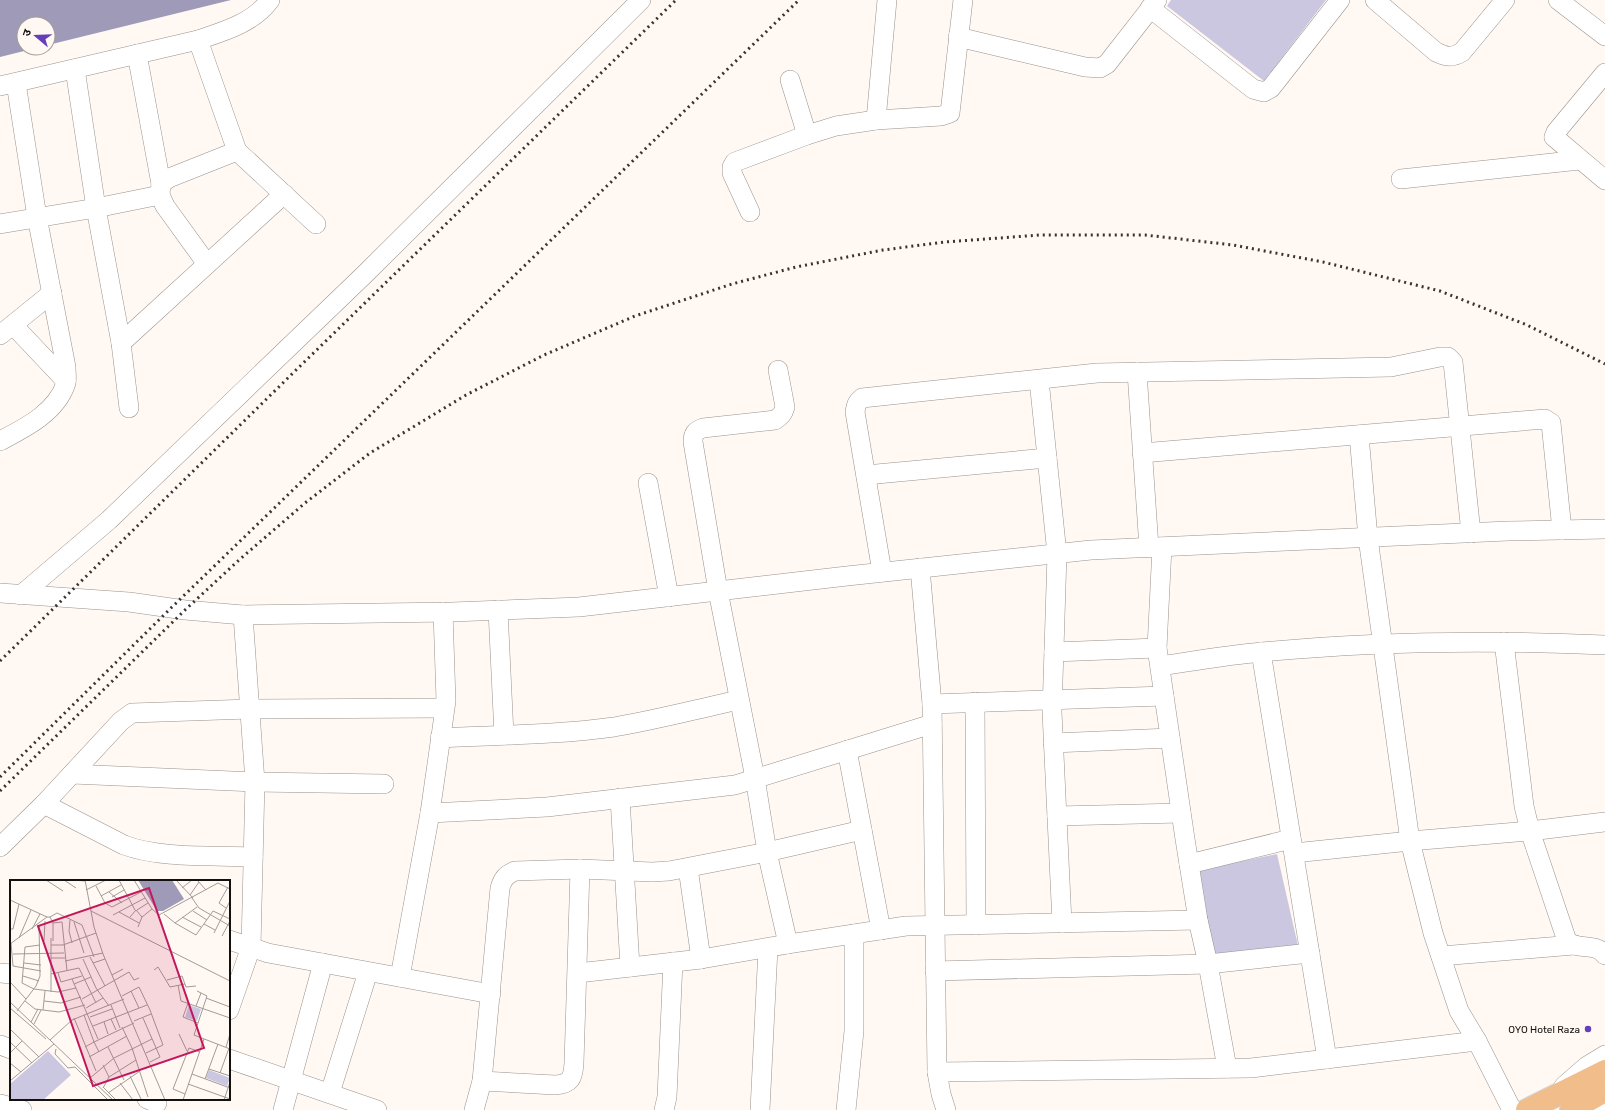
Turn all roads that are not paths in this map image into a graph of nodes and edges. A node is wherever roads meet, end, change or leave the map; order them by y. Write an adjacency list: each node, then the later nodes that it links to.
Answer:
1 (270, 0): 12 (street)
2 (641, 0): 57 (street)
3 (887, 0): 18 (street)
4 (963, 0): 11 (street)
5 (1340, 0): 9 (street)
6 (1375, 0): 7 (street)
7 (1505, 0)
8 (1558, 0): 10 (street)
9 (1153, 4): 11 (street)
10 (1605, 36)
11 (958, 37): 18 (street)
12 (198, 40): 13 (street); 20 (street)
13 (137, 54): 14 (street); 24 (street)
14 (75, 69): 17 (street); 26 (street)
15 (1605, 72): 21 (street)
16 (790, 80): 19 (street)
17 (8, 85): 28 (street)
18 (876, 120): 19 (street)
19 (807, 135): 27 (street)
20 (237, 151): 24 (street); 25 (street)
21 (1580, 160): 22 (street); 23 (street)
22 (1401, 179)
23 (1605, 180)
24 (161, 189): 26 (street); 31 (street)
25 (284, 194): 30 (street); 31 (street)
26 (96, 208): 28 (street); 34 (street)
27 (750, 212)
28 (37, 217): 29 (street); 32 (street)
29 (0, 224)
30 (316, 224)
31 (207, 264): 34 (street)
32 (52, 293): 33 (street); 38 (street)
33 (6, 330): 38 (street)
34 (121, 344): 39 (street)
35 (778, 370): 55 (street)
36 (1137, 372): 37 (street); 40 (street); 43 (street)
37 (1039, 380): 44 (street); 45 (street)
38 (66, 381): 42 (street)
39 (129, 408)
40 (1460, 426): 41 (street); 48 (street); 49 (street)
41 (1359, 435): 43 (street); 50 (street)
42 (0, 441)
43 (1142, 453): 51 (street)
44 (1047, 458): 45 (street); 52 (street)
45 (866, 475): 54 (street)
46 (648, 483): 58 (street)
47 (1605, 529): 48 (street)
48 (1562, 530): 49 (street)
49 (1471, 533): 50 (street)
50 (1368, 538): 51 (street); 63 (street)
51 (1155, 547): 52 (street); 67 (street)
52 (1057, 554): 53 (street); 65 (street)
53 (920, 568): 54 (street); 72 (street)
54 (882, 572): 55 (street)
55 (718, 592): 58 (street); 70 (street)
56 (0, 593): 57 (street)
57 (21, 595): 61 (street)
58 (669, 597): 59 (street)
59 (498, 610): 60 (street); 76 (street)
60 (443, 612): 61 (street); 73 (street)
61 (243, 615): 74 (street)
62 (1504, 642): 63 (street); 64 (street); 92 (street)
63 (1383, 644): 66 (street); 93 (street)
64 (1605, 645)
65 (1054, 652): 67 (street); 69 (street)
66 (1261, 652): 67 (street); 94 (street)
67 (1159, 657): 68 (street)
68 (1164, 696): 69 (street); 78 (street)
69 (1052, 699): 71 (street); 79 (street)
70 (739, 700): 76 (street); 82 (street)
71 (975, 702): 72 (street); 104 (street)
72 (932, 704): 75 (street)
73 (444, 708): 74 (street); 77 (street)
74 (250, 709): 81 (street); 83 (street)
75 (932, 724): 80 (street); 105 (street)
76 (504, 735): 77 (street)
77 (440, 738): 87 (street)
78 (1170, 738): 79 (street); 88 (street)
79 (1053, 743): 89 (street)
80 (847, 750): 82 (street); 91 (street)
81 (72, 774): 83 (street); 86 (street)
82 (755, 778): 85 (street); 96 (street)
83 (255, 782): 84 (street); 97 (street)
84 (384, 784)
85 (620, 798): 87 (street); 101 (street)
86 (44, 804): 95 (street); 97 (street)
87 (430, 813): 126 (street)
88 (1181, 813): 89 (street); 98 (street)
89 (1057, 816): 103 (street)
90 (1605, 822): 92 (street)
91 (862, 830): 96 (street); 106 (street)
92 (1530, 831): 93 (street); 110 (street)
93 (1410, 841): 94 (street); 115 (street)
94 (1292, 846): 98 (street); 113 (street)
95 (0, 847)
96 (767, 852): 99 (street); 109 (street)
97 (253, 857): 111 (street)
98 (1189, 864): 102 (street)
99 (688, 868): 101 (street); 116 (street)
100 (580, 870): 101 (street); 124 (street); 127 (street)
101 (625, 871): 120 (street)
102 (1198, 920): 103 (street); 119 (street)
103 (1062, 923): 104 (street)
104 (976, 925): 105 (street)
105 (934, 926): 106 (street); 121 (street)
106 (881, 930): 107 (street)
107 (854, 934): 109 (street); 151 (street)
108 (230, 940): 111 (street)
109 (788, 944): 112 (street)
110 (1574, 945): 114 (street); 115 (street)
111 (251, 947): 118 (street); 128 (street)
112 (768, 948): 116 (street); 150 (street)
113 (1310, 953): 119 (street); 134 (street)
114 (1605, 955)
115 (1441, 956): 129 (street)
116 (701, 959): 117 (street)
117 (673, 962): 120 (street); 149 (street)
118 (323, 963): 122 (street); 139 (street)
119 (1208, 964): 121 (street); 135 (street)
120 (630, 967): 124 (street)
121 (935, 971): 137 (street)
122 (368, 972): 126 (street); 141 (street)
123 (0, 973): 125 (street)
124 (578, 973): 138 (street)
125 (10, 974)
126 (400, 978): 127 (street)
127 (491, 994): 138 (street)
128 (230, 1007)
129 (1477, 1041): 134 (street); 153 (street)
130 (0, 1045): 131 (street)
131 (10, 1049)
132 (1605, 1055): 142 (street)
133 (230, 1059): 139 (street)
134 (1328, 1059): 135 (street)
135 (1228, 1068): 137 (street)
136 (1605, 1071): 142 (main road)
137 (937, 1072): 152 (street)
138 (482, 1080): 148 (street)
139 (291, 1081): 141 (street); 146 (street)
140 (1605, 1091): 155 (main road)
141 (330, 1093): 147 (street)
142 (1547, 1100): 154 (main road)
143 (0, 1104): 145 (street)
144 (1605, 1105): 156 (street)
145 (22, 1110)
146 (283, 1110)
147 (377, 1110)
148 (474, 1110)
149 (664, 1110)
150 (760, 1110)
151 (846, 1110)
152 (946, 1110)
153 (1512, 1110)
154 (1527, 1110)
155 (1571, 1110)
156 (1596, 1110)

